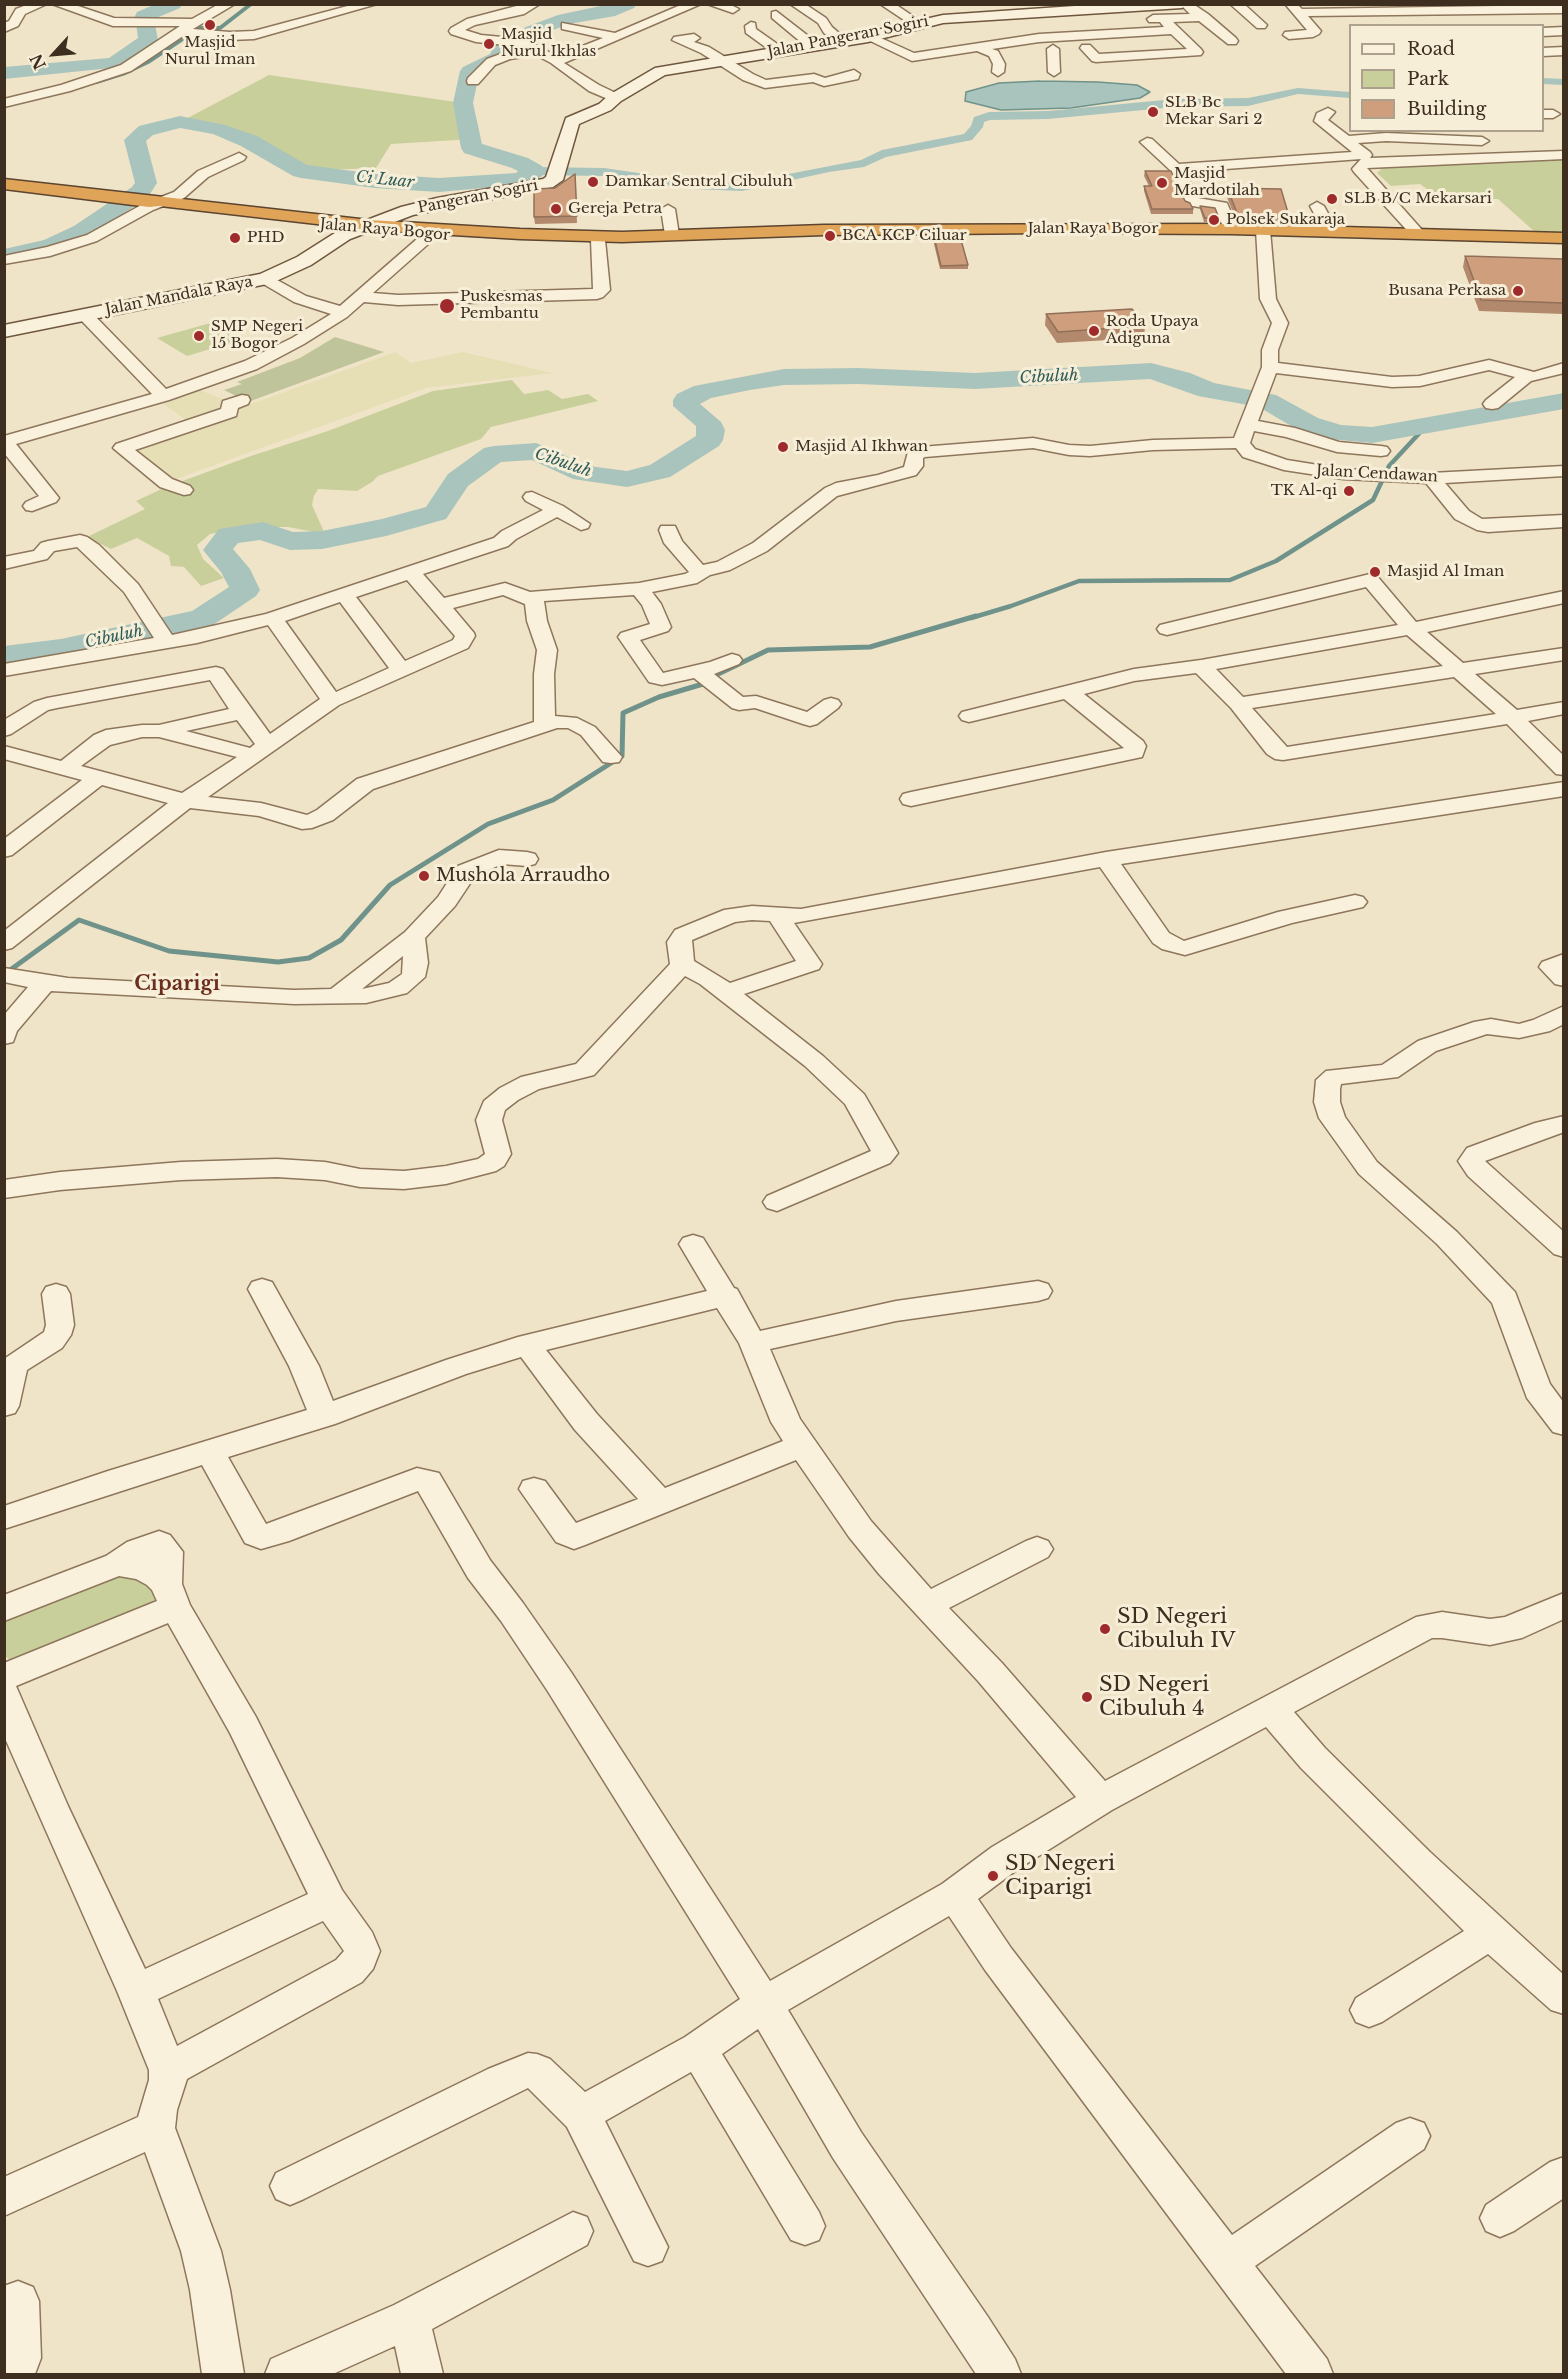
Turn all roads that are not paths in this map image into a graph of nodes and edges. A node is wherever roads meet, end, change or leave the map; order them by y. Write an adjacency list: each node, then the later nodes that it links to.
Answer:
1 (41, 4): 34 (street)
2 (58, 4): 35 (street)
3 (229, 4): 35 (street)
4 (371, 4): 35 (street)
5 (534, 4): 52 (street)
6 (713, 4): 14 (street)
7 (796, 4): 46 (street)
8 (886, 4): 29 (street)
9 (1184, 4): 19 (street, Jalan Pangeran Sogiri); 21 (street)
10 (1236, 4): 30 (street)
11 (1494, 7): 12 (street); 16 (street); 25 (street)
12 (1368, 8): 15 (street); 27 (street)
13 (646, 9): 18 (street)
14 (733, 9)
15 (1294, 9): 26 (street)
16 (1563, 9)
17 (695, 11): 18 (street)
18 (675, 14): 28 (street)
19 (1013, 14): 29 (street, Jalan Pangeran Sogiri); 33 (street)
20 (776, 15): 54 (street)
21 (1204, 16): 22 (street); 48 (street)
22 (1163, 19): 33 (street); 37 (street)
23 (1563, 20): 25 (street)
24 (623, 21): 28 (street)
25 (1507, 21): 27 (street)
26 (1309, 24): 27 (street); 41 (street)
27 (1379, 24)
28 (646, 25): 39 (street); 42 (street)
29 (920, 25): 43 (street, Jalan Pangeran Sogiri)
30 (1262, 25)
31 (750, 26): 59 (street)
32 (566, 27): 42 (street)
33 (1028, 27): 36 (street); 45 (street)
34 (4, 28)
35 (191, 30): 73 (street)
36 (989, 30)
37 (1176, 30): 45 (street); 58 (street)
38 (1563, 31): 40 (street)
39 (678, 32)
40 (1544, 32)
41 (1289, 35)
42 (618, 37): 51 (street); 56 (street)
43 (868, 37): 46 (street, Jalan Pangeran Sogiri); 57 (street)
44 (694, 38): 64 (street)
45 (1039, 39): 55 (street); 58 (street)
46 (846, 40): 54 (street, Jalan Pangeran Sogiri); 66 (street)
47 (926, 41): 57 (street)
48 (1232, 41)
49 (1544, 41): 50 (street)
50 (1563, 41)
51 (643, 42)
52 (539, 43): 65 (street); 71 (street)
53 (566, 45): 56 (street)
54 (812, 45): 59 (street, Jalan Pangeran Sogiri)
55 (978, 47): 57 (street); 68 (street)
56 (587, 49): 62 (street); 65 (street)
57 (894, 49)
58 (1053, 49): 69 (street)
59 (779, 51): 64 (street, Jalan Pangeran Sogiri)
60 (1563, 51): 61 (street)
61 (1544, 53)
62 (612, 55)
63 (1544, 55): 67 (street)
64 (723, 60): 70 (street); 72 (street, Jalan Pangeran Sogiri)
65 (557, 61): 72 (street)
66 (905, 66)
67 (1556, 67)
68 (998, 72)
69 (1054, 72)
70 (854, 74)
71 (473, 81)
72 (615, 98): 81 (street, Jalan Pangeran Sogiri)
73 (4, 102)
74 (1328, 112): 76 (street)
75 (1385, 134): 76 (street); 77 (street)
76 (1346, 140): 82 (street)
77 (1491, 140)
78 (1147, 142): 82 (street)
79 (1563, 155): 91 (street)
80 (239, 157): 84 (street)
81 (557, 168): 87 (street, Pangeran Sogiri)
82 (1176, 168): 88 (street)
83 (4, 184): 84 (highway, Jalan Raya Bogor)
84 (153, 203): 87 (highway, Jalan Raya Bogor); 97 (street)
85 (1317, 206): 90 (street)
86 (668, 209): 93 (street)
87 (354, 228): 92 (highway, Jalan Raya Bogor); 94 (highway, Jalan Raya Bogor); 98 (street, Jalan Mandala Raya)
88 (1231, 229): 89 (highway, Jalan Raya Bogor); 93 (highway, Jalan Raya Bogor)
89 (1263, 230): 90 (highway, Jalan Raya Bogor); 103 (street)
90 (1331, 232): 91 (highway, Jalan Raya Bogor)
91 (1418, 234): 95 (highway, Jalan Raya Bogor)
92 (430, 235): 96 (highway, Jalan Raya Bogor); 99 (street)
93 (672, 235): 94 (highway, Jalan Raya Bogor)
94 (622, 237): 96 (highway, Jalan Raya Bogor)
95 (1563, 238)
96 (598, 240): 99 (street)
97 (6, 260)
98 (265, 279): 100 (street); 101 (street, Jalan Mandala Raya)
99 (360, 297): 100 (street)
100 (342, 312): 106 (street)
101 (84, 314): 102 (street, Jalan Mandala Raya); 107 (street)
102 (4, 331)
103 (1270, 367): 105 (street); 109 (street)
104 (1563, 368): 105 (street)
105 (1527, 375): 108 (street)
106 (192, 387): 107 (street); 115 (street)
107 (163, 396): 110 (street)
108 (1492, 404)
109 (1246, 424): 111 (street); 112 (street)
110 (5, 442): 117 (street)
111 (1241, 443): 114 (street, Jalan Cendawan); 124 (street)
112 (1381, 451)
113 (1563, 471): 114 (street, Jalan Cendawan)
114 (1431, 478): 119 (street)
115 (184, 490)
116 (532, 497): 118 (street)
117 (32, 506)
118 (557, 510): 121 (street); 121 (street)
119 (1563, 522)
120 (668, 531): 124 (street)
121 (501, 542): 123 (street)
122 (4, 563): 133 (street)
123 (410, 571): 126 (street); 129 (street)
124 (700, 571): 125 (street)
125 (639, 589): 128 (street); 140 (street)
126 (345, 595): 130 (street); 139 (street)
127 (1563, 597): 131 (street)
128 (534, 601): 129 (street); 151 (street)
129 (440, 605): 139 (street)
130 (273, 618): 134 (street); 144 (street)
131 (1412, 628): 132 (street); 137 (street); 141 (street)
132 (1167, 629)
133 (163, 637): 134 (street); 138 (street)
134 (197, 637): 142 (street)
135 (1563, 654): 141 (street)
136 (732, 660): 140 (street)
137 (1201, 666): 143 (street); 146 (street)
138 (4, 670)
139 (401, 670): 144 (street)
140 (698, 670): 145 (street)
141 (1462, 671): 146 (street); 150 (street)
142 (216, 673): 148 (street); 152 (street)
143 (1069, 692): 149 (street); 161 (street)
144 (332, 701): 154 (street)
145 (831, 704)
146 (1239, 704): 150 (street)
147 (1563, 708): 150 (street)
148 (242, 713): 153 (street); 154 (street)
149 (969, 716)
150 (1513, 718): 158 (street)
151 (545, 724): 155 (street); 162 (street)
152 (4, 729)
153 (159, 731): 154 (street); 157 (street)
154 (260, 750): 162 (street)
155 (611, 757)
156 (10, 759): 157 (street)
157 (64, 768): 159 (street)
158 (1563, 769)
159 (97, 779): 162 (street); 163 (street)
160 (1563, 789): 165 (street)
161 (911, 799)
162 (185, 801): 168 (street)
163 (4, 850)
164 (527, 859): 173 (street)
165 (1106, 859): 166 (street); 167 (street)
166 (1355, 902)
167 (778, 916): 170 (street); 174 (street)
168 (4, 943)
169 (1563, 961): 172 (street)
170 (682, 964): 178 (street); 179 (street)
171 (10, 976): 173 (street)
172 (1563, 979)
173 (45, 983): 176 (street)
174 (736, 989)
175 (1563, 1013): 190 (street)
176 (4, 1037)
177 (1563, 1124): 181 (street)
178 (4, 1189)
179 (777, 1202)
180 (693, 1244): 185 (street)
181 (1563, 1248)
182 (262, 1289): 189 (street)
183 (1038, 1291): 186 (street)
184 (56, 1294): 188 (street)
185 (727, 1296): 186 (street); 187 (street)
186 (753, 1343): 191 (street)
187 (528, 1344): 189 (street); 194 (street)
188 (4, 1406)
189 (324, 1416): 192 (street)
190 (1563, 1424)
191 (800, 1446): 194 (street); 198 (street)
192 (210, 1452): 195 (street); 210 (street)
193 (534, 1489): 194 (street)
194 (659, 1501)
195 (4, 1518)
196 (1037, 1549): 198 (street)
197 (170, 1596): 199 (street); 201 (street); 206 (street)
198 (927, 1605): 204 (street)
199 (4, 1609)
200 (1560, 1614): 203 (street)
201 (4, 1677)
202 (4, 1695): 208 (street)
203 (1270, 1708): 204 (street); 207 (street)
204 (1100, 1800): 205 (street)
205 (955, 1895): 210 (street); 224 (street)
206 (329, 1901): 208 (street); 213 (street)
207 (1491, 1933): 209 (street); 211 (street)
208 (136, 1991): 213 (street)
209 (1563, 1998)
210 (764, 2004): 212 (street); 231 (street)
211 (1369, 2010)
212 (698, 2049): 214 (street); 221 (street)
213 (168, 2070): 215 (street)
214 (581, 2114): 218 (street); 223 (street)
215 (156, 2128): 219 (street); 228 (street)
216 (1410, 2136): 224 (street)
217 (1563, 2175): 220 (street)
218 (290, 2186)
219 (4, 2197)
220 (1500, 2218)
221 (805, 2226)
222 (573, 2231): 226 (street)
223 (648, 2247)
224 (1227, 2262): 232 (street)
225 (18, 2301): 227 (street)
226 (409, 2319): 229 (street); 230 (street)
227 (14, 2374)
228 (223, 2374)
229 (286, 2374)
230 (422, 2374)
231 (1000, 2374)
232 (1312, 2374)

